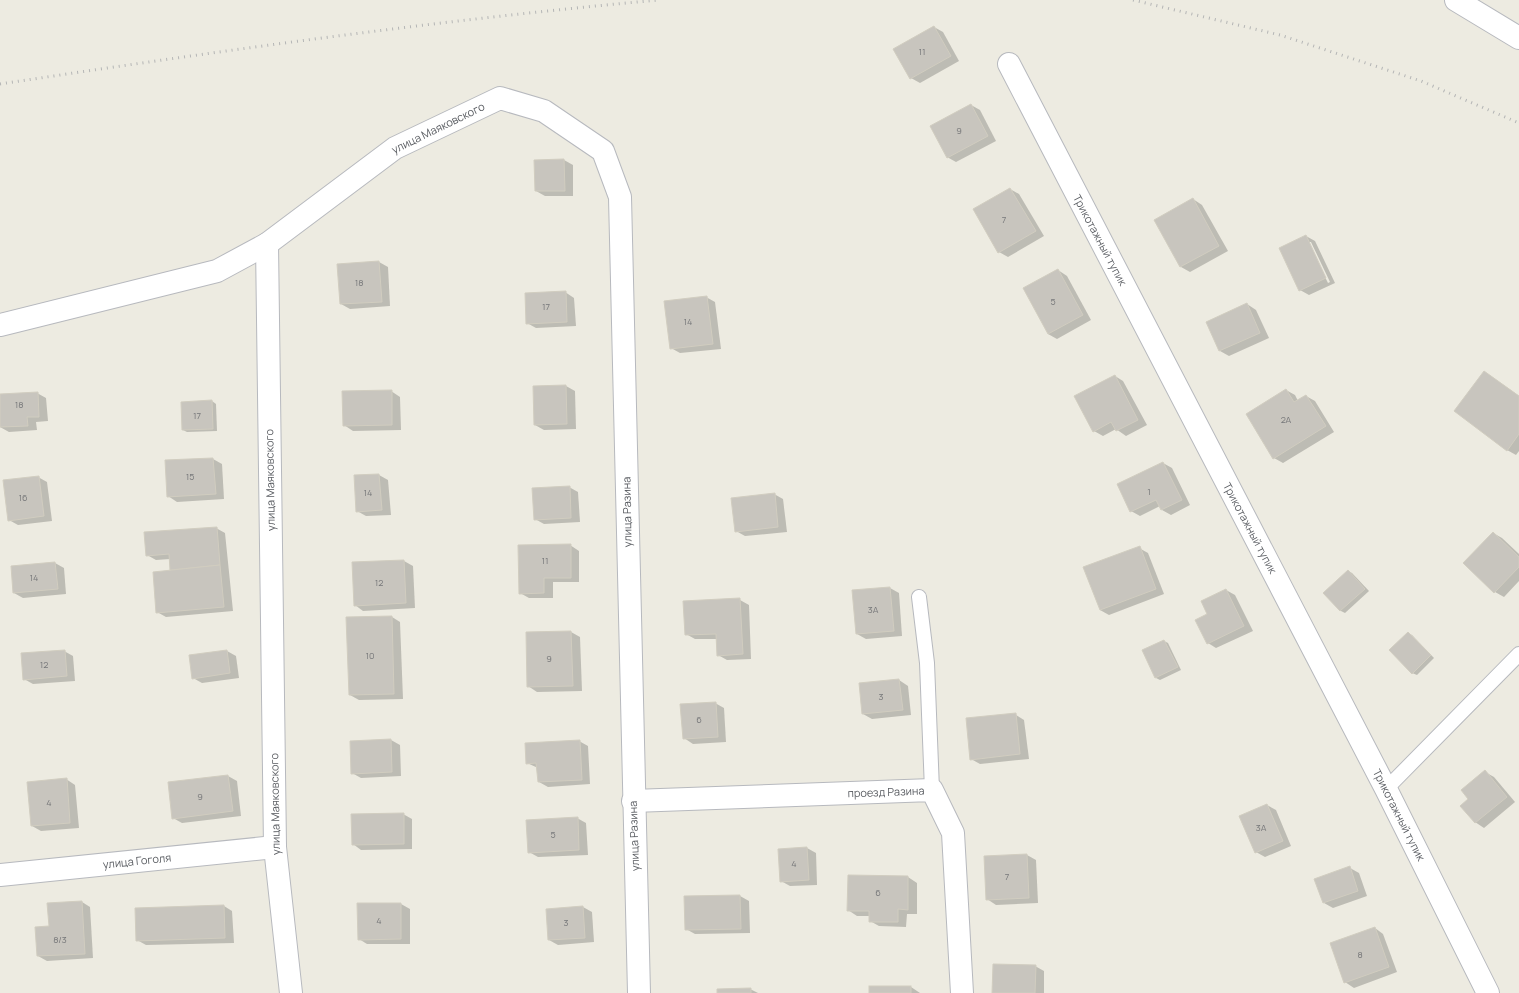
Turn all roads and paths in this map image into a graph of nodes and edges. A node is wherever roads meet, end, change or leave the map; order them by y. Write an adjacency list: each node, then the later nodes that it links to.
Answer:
1 (1456, 0): 2 (street)
2 (1519, 38)
3 (1008, 64): 9 (street, Трикотажный тупик)
4 (500, 98): 5 (street, улица Маяковского); 11 (street, улица Разина)
5 (267, 244): 6 (street); 12 (street, улица Маяковского)
6 (0, 325)
7 (919, 598): 10 (lane)
8 (1519, 654): 9 (lane)
9 (1386, 789): 17 (street, Трикотажный тупик)
10 (932, 790): 11 (street, проезд Разина); 16 (street, проезд Разина)
11 (633, 801): 15 (street, улица Разина)
12 (274, 847): 13 (street, улица Гоголя); 14 (street, улица Маяковского)
13 (0, 875)
14 (291, 993)
15 (639, 993)
16 (962, 993)
17 (1488, 993)

